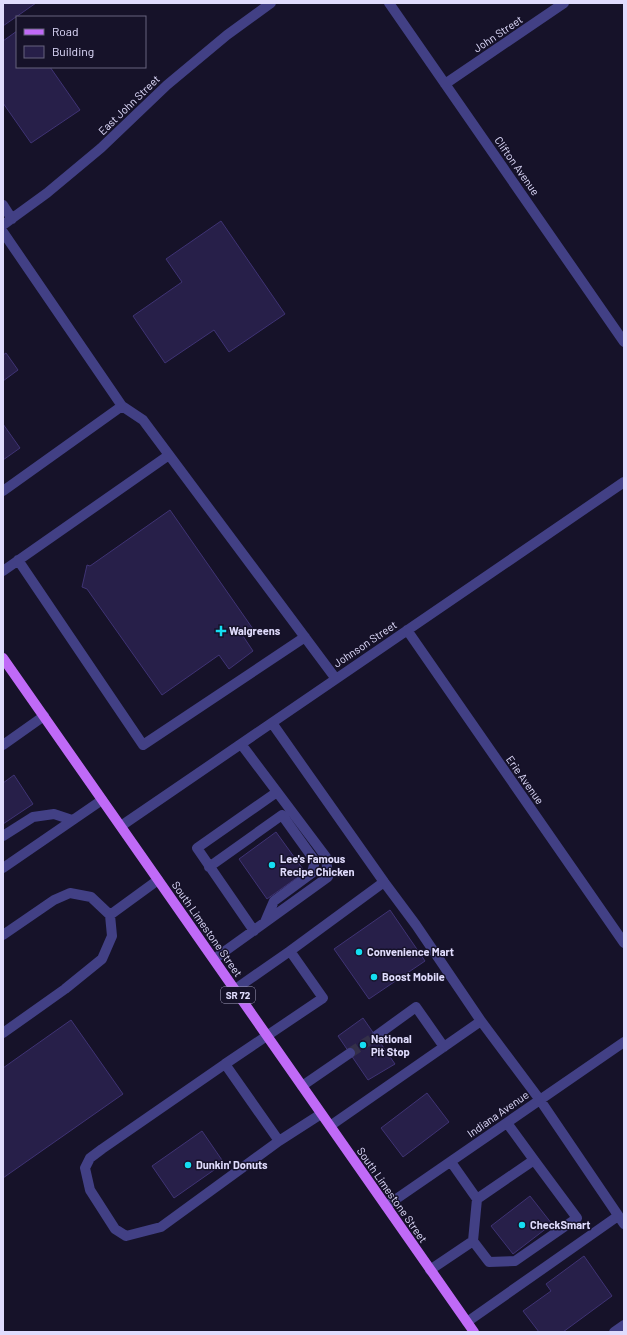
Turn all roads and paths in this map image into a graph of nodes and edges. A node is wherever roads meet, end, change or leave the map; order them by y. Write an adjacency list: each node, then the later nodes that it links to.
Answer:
1 (272, 3): 6 (street, East John Street)
2 (389, 3): 4 (street, Clifton Avenue)
3 (564, 3): 4 (street, John Street)
4 (446, 84): 9 (street, Clifton Avenue)
5 (3, 205): 6 (street)
6 (12, 218): 7 (street, East John Street)
7 (3, 225)
8 (3, 232): 10 (street)
9 (624, 342)
10 (122, 406): 11 (street); 13 (street)
11 (169, 455): 14 (street); 17 (street)
12 (624, 482): 16 (street, Johnson Street)
13 (3, 490)
14 (18, 560): 15 (street); 17 (street)
15 (3, 571)
16 (407, 630): 19 (street, Johnson Street); 37 (street, Erie Avenue)
17 (305, 637): 19 (street)
18 (3, 658): 20 (main road, South Limestone Street / SR 72)
19 (336, 679): 21 (street, Johnson Street)
20 (44, 716): 22 (street); 25 (main road, South Limestone Street / SR 72)
21 (272, 723): 23 (street, Johnson Street); 32 (street)
22 (3, 744)
23 (241, 744): 24 (street); 27 (street, Johnson Street)
24 (277, 792): 29 (street); 34 (street)
25 (102, 800): 26 (street); 27 (main road, South Limestone Street / SR 72)
26 (72, 820): 28 (street); 30 (street)
27 (121, 826): 31 (main road, South Limestone Street / SR 72)
28 (3, 836)
29 (209, 867): 34 (street); 35 (street)
30 (3, 868)
31 (158, 880): 33 (street); 39 (main road, South Limestone Street / SR 72)
32 (384, 882): 38 (street); 41 (street)
33 (110, 915): 36 (street); 42 (street)
34 (264, 923): 35 (street)
35 (254, 931): 39 (street)
36 (3, 935)
37 (624, 943)
38 (290, 951): 40 (street); 43 (street)
39 (214, 959): 40 (main road, South Limestone Street / SR 72)
40 (234, 990): 43 (main road, South Limestone Street / SR 72)
41 (481, 1021): 46 (street); 50 (street)
42 (3, 1033)
43 (267, 1036): 48 (street); 49 (main road, South Limestone Street / SR 72)
44 (376, 1036): 46 (street)
45 (624, 1042): 50 (street, Indiana Avenue)
46 (444, 1047): 53 (street)
47 (350, 1053): 49 (street)
48 (225, 1064): 54 (street); 54 (street)
49 (302, 1086): 51 (main road, South Limestone Street / SR 72)
50 (540, 1100): 52 (street, Indiana Avenue); 59 (street)
51 (321, 1114): 53 (main road, South Limestone Street / SR 72); 54 (street)
52 (507, 1123): 55 (street); 56 (street, Indiana Avenue)
53 (330, 1126): 58 (main road, South Limestone Street / SR 72)
54 (279, 1141)
55 (534, 1160): 57 (street); 60 (street)
56 (450, 1162): 57 (street); 58 (street, Indiana Avenue)
57 (477, 1199): 60 (street)
58 (386, 1206): 61 (main road, South Limestone Street / SR 72)
59 (621, 1220): 62 (street)
60 (472, 1241): 61 (street)
61 (430, 1270): 62 (main road, South Limestone Street / SR 72)
62 (467, 1322): 64 (main road, South Limestone Street / SR 72)
63 (624, 1325): 65 (street)
64 (474, 1332)
65 (614, 1332)

